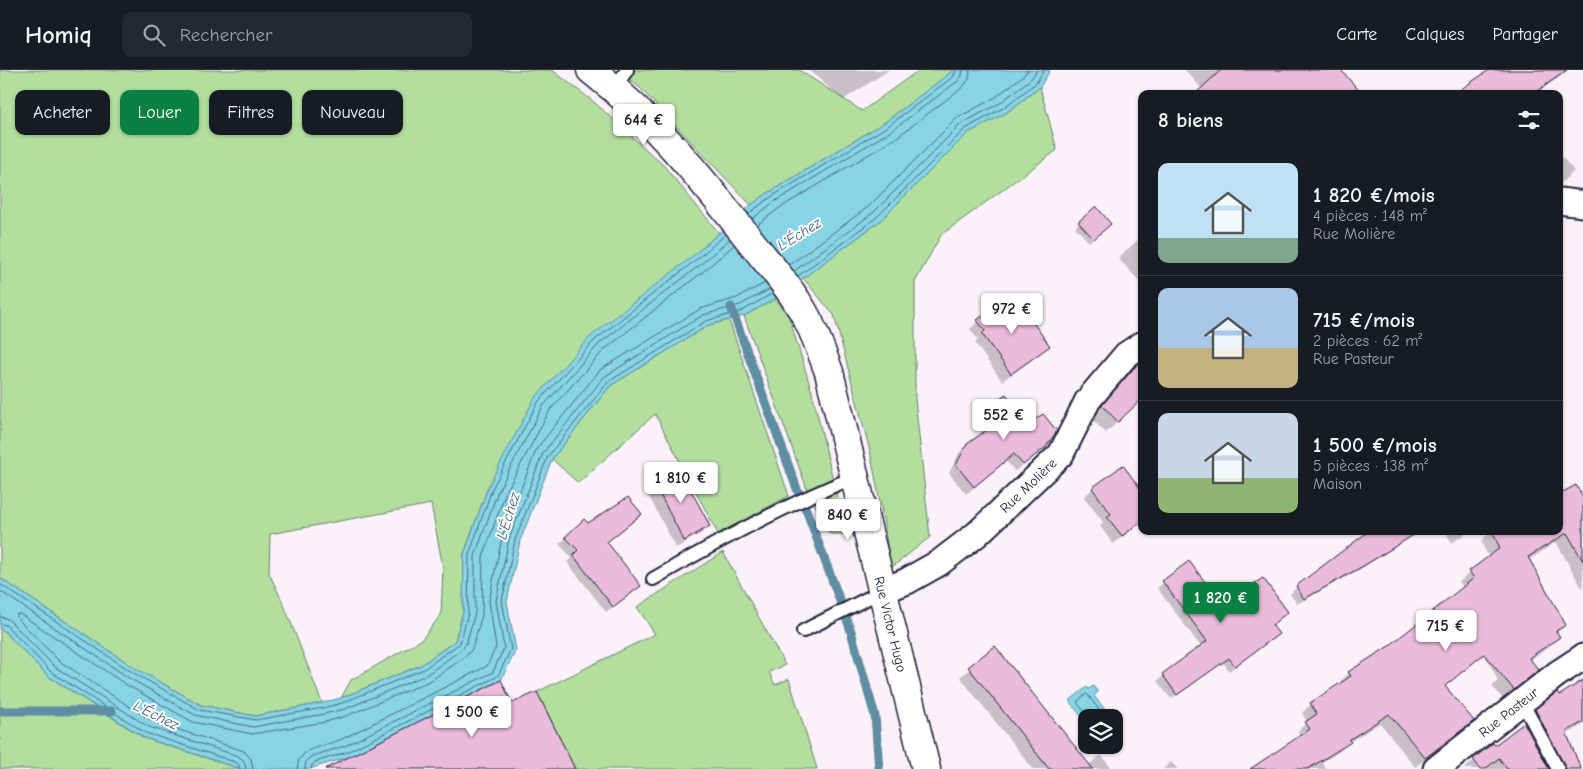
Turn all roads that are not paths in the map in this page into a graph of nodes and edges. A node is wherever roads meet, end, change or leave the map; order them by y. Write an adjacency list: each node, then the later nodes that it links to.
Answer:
1 (592, 70): 2 (main road, Rue Victor Hugo)
2 (620, 79): 6 (main road, Rue Victor Hugo)
3 (1563, 202): 4 (street)
4 (1583, 204)
5 (1138, 347): 8 (street, Rue Molière)
6 (855, 477): 7 (lane); 8 (main road, Rue Victor Hugo)
7 (653, 579)
8 (882, 591): 9 (lane); 12 (main road, Rue Victor Hugo)
9 (802, 631)
10 (1583, 657): 11 (street, Rue Pasteur)
11 (1522, 702): 13 (street, Rue Pasteur); 14 (lane)
12 (926, 769)
13 (1436, 769)
14 (1558, 769)

